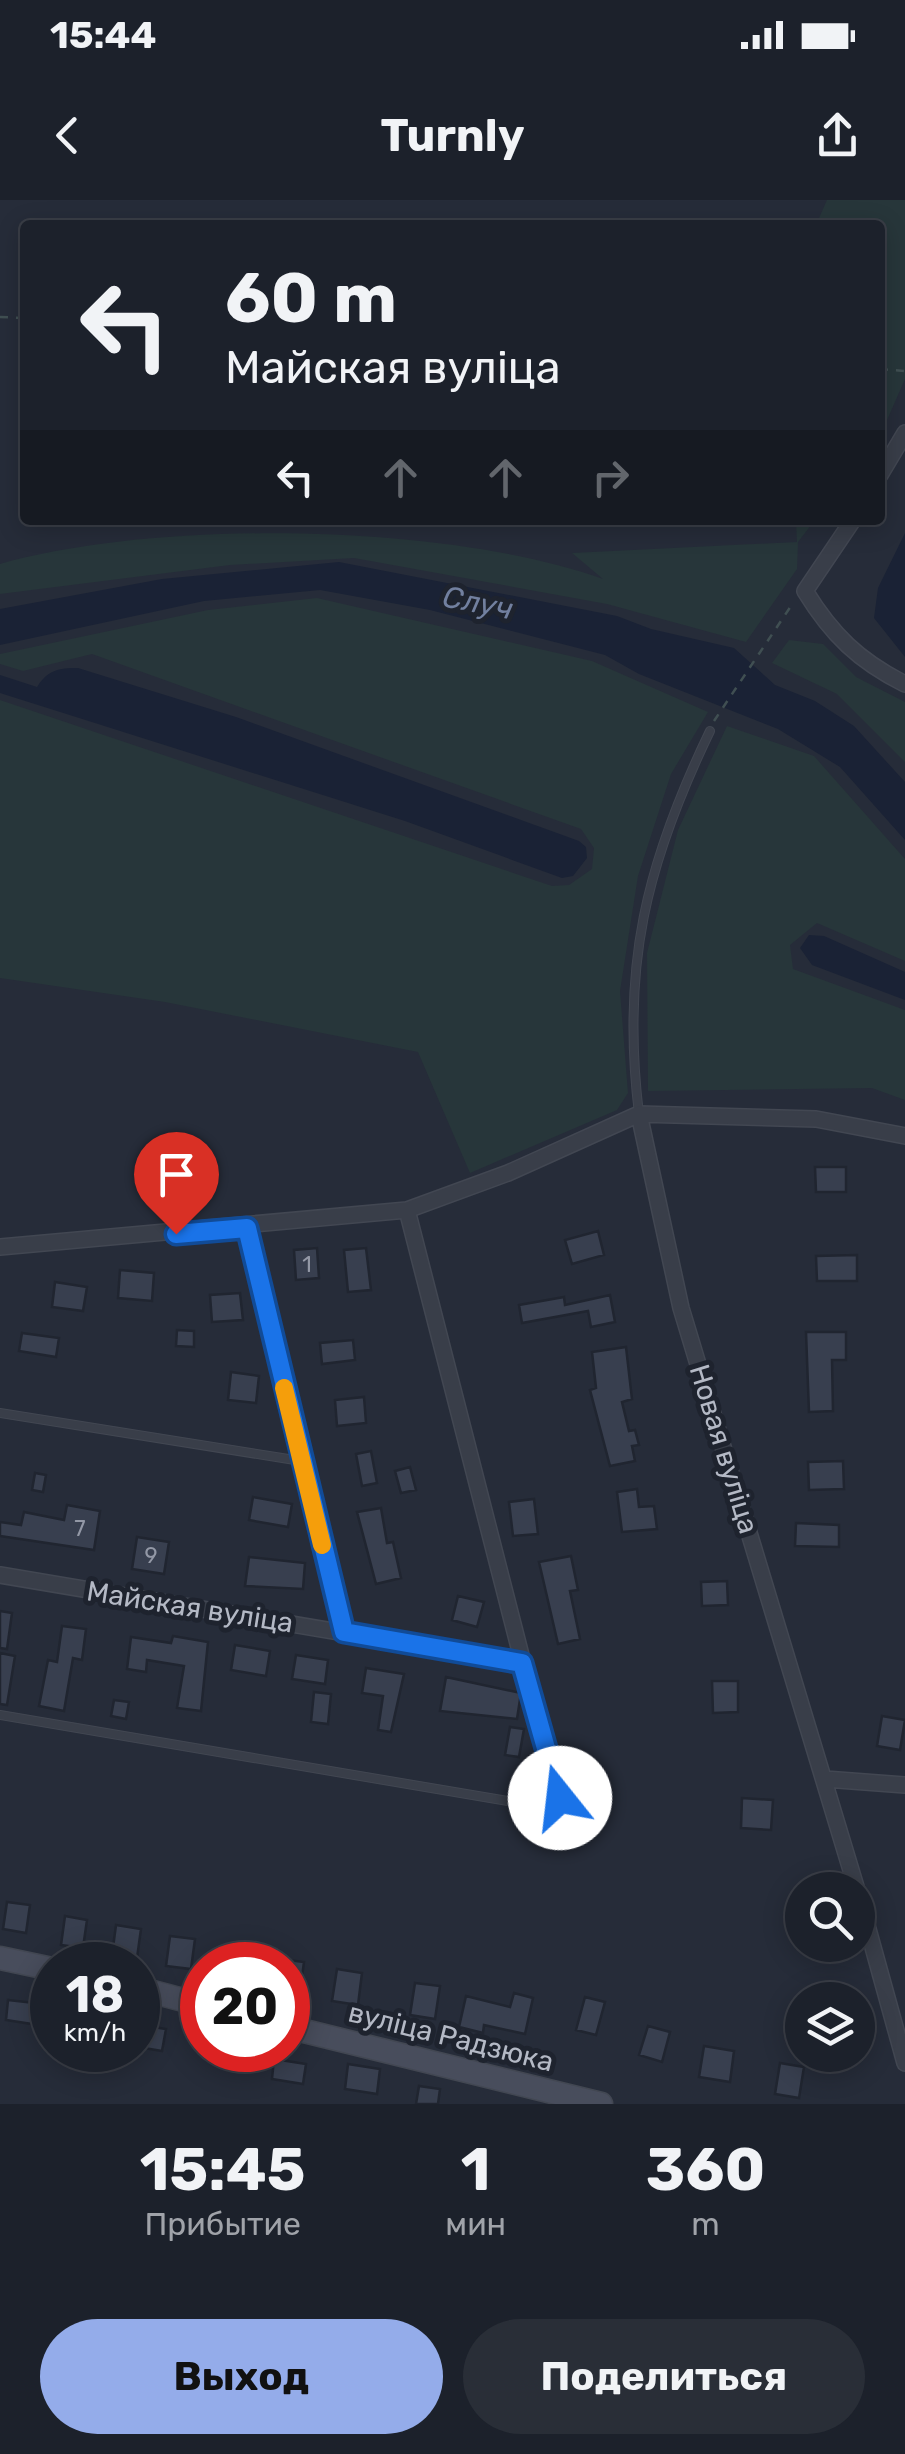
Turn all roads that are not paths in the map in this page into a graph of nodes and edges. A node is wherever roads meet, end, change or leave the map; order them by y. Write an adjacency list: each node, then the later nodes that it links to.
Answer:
1 (905, 433): 2 (street)
2 (885, 467)
3 (849, 525): 4 (street)
4 (905, 684)
5 (710, 731): 6 (lane)
6 (639, 1114): 7 (street); 8 (street); 17 (street, Новая вуліца)
7 (905, 1136)
8 (407, 1210): 9 (street); 15 (street)
9 (247, 1228): 10 (street); 12 (street)
10 (0, 1248)
11 (0, 1413): 12 (lane)
12 (301, 1461): 14 (street)
13 (0, 1575): 14 (street, Майская вуліца)
14 (344, 1632): 15 (street, Майская вуліца)
15 (522, 1663): 16 (lane)
16 (0, 1715)
17 (826, 1779): 18 (street); 19 (street, Новая вуліца)
18 (905, 1785)
19 (852, 1872)
20 (875, 1956): 24 (street, Новая вуліца)
21 (0, 1958): 22 (main road)
22 (30, 1964)
23 (310, 2033): 25 (main road, вуліца Радзюка)
24 (905, 2063)
25 (601, 2104)

